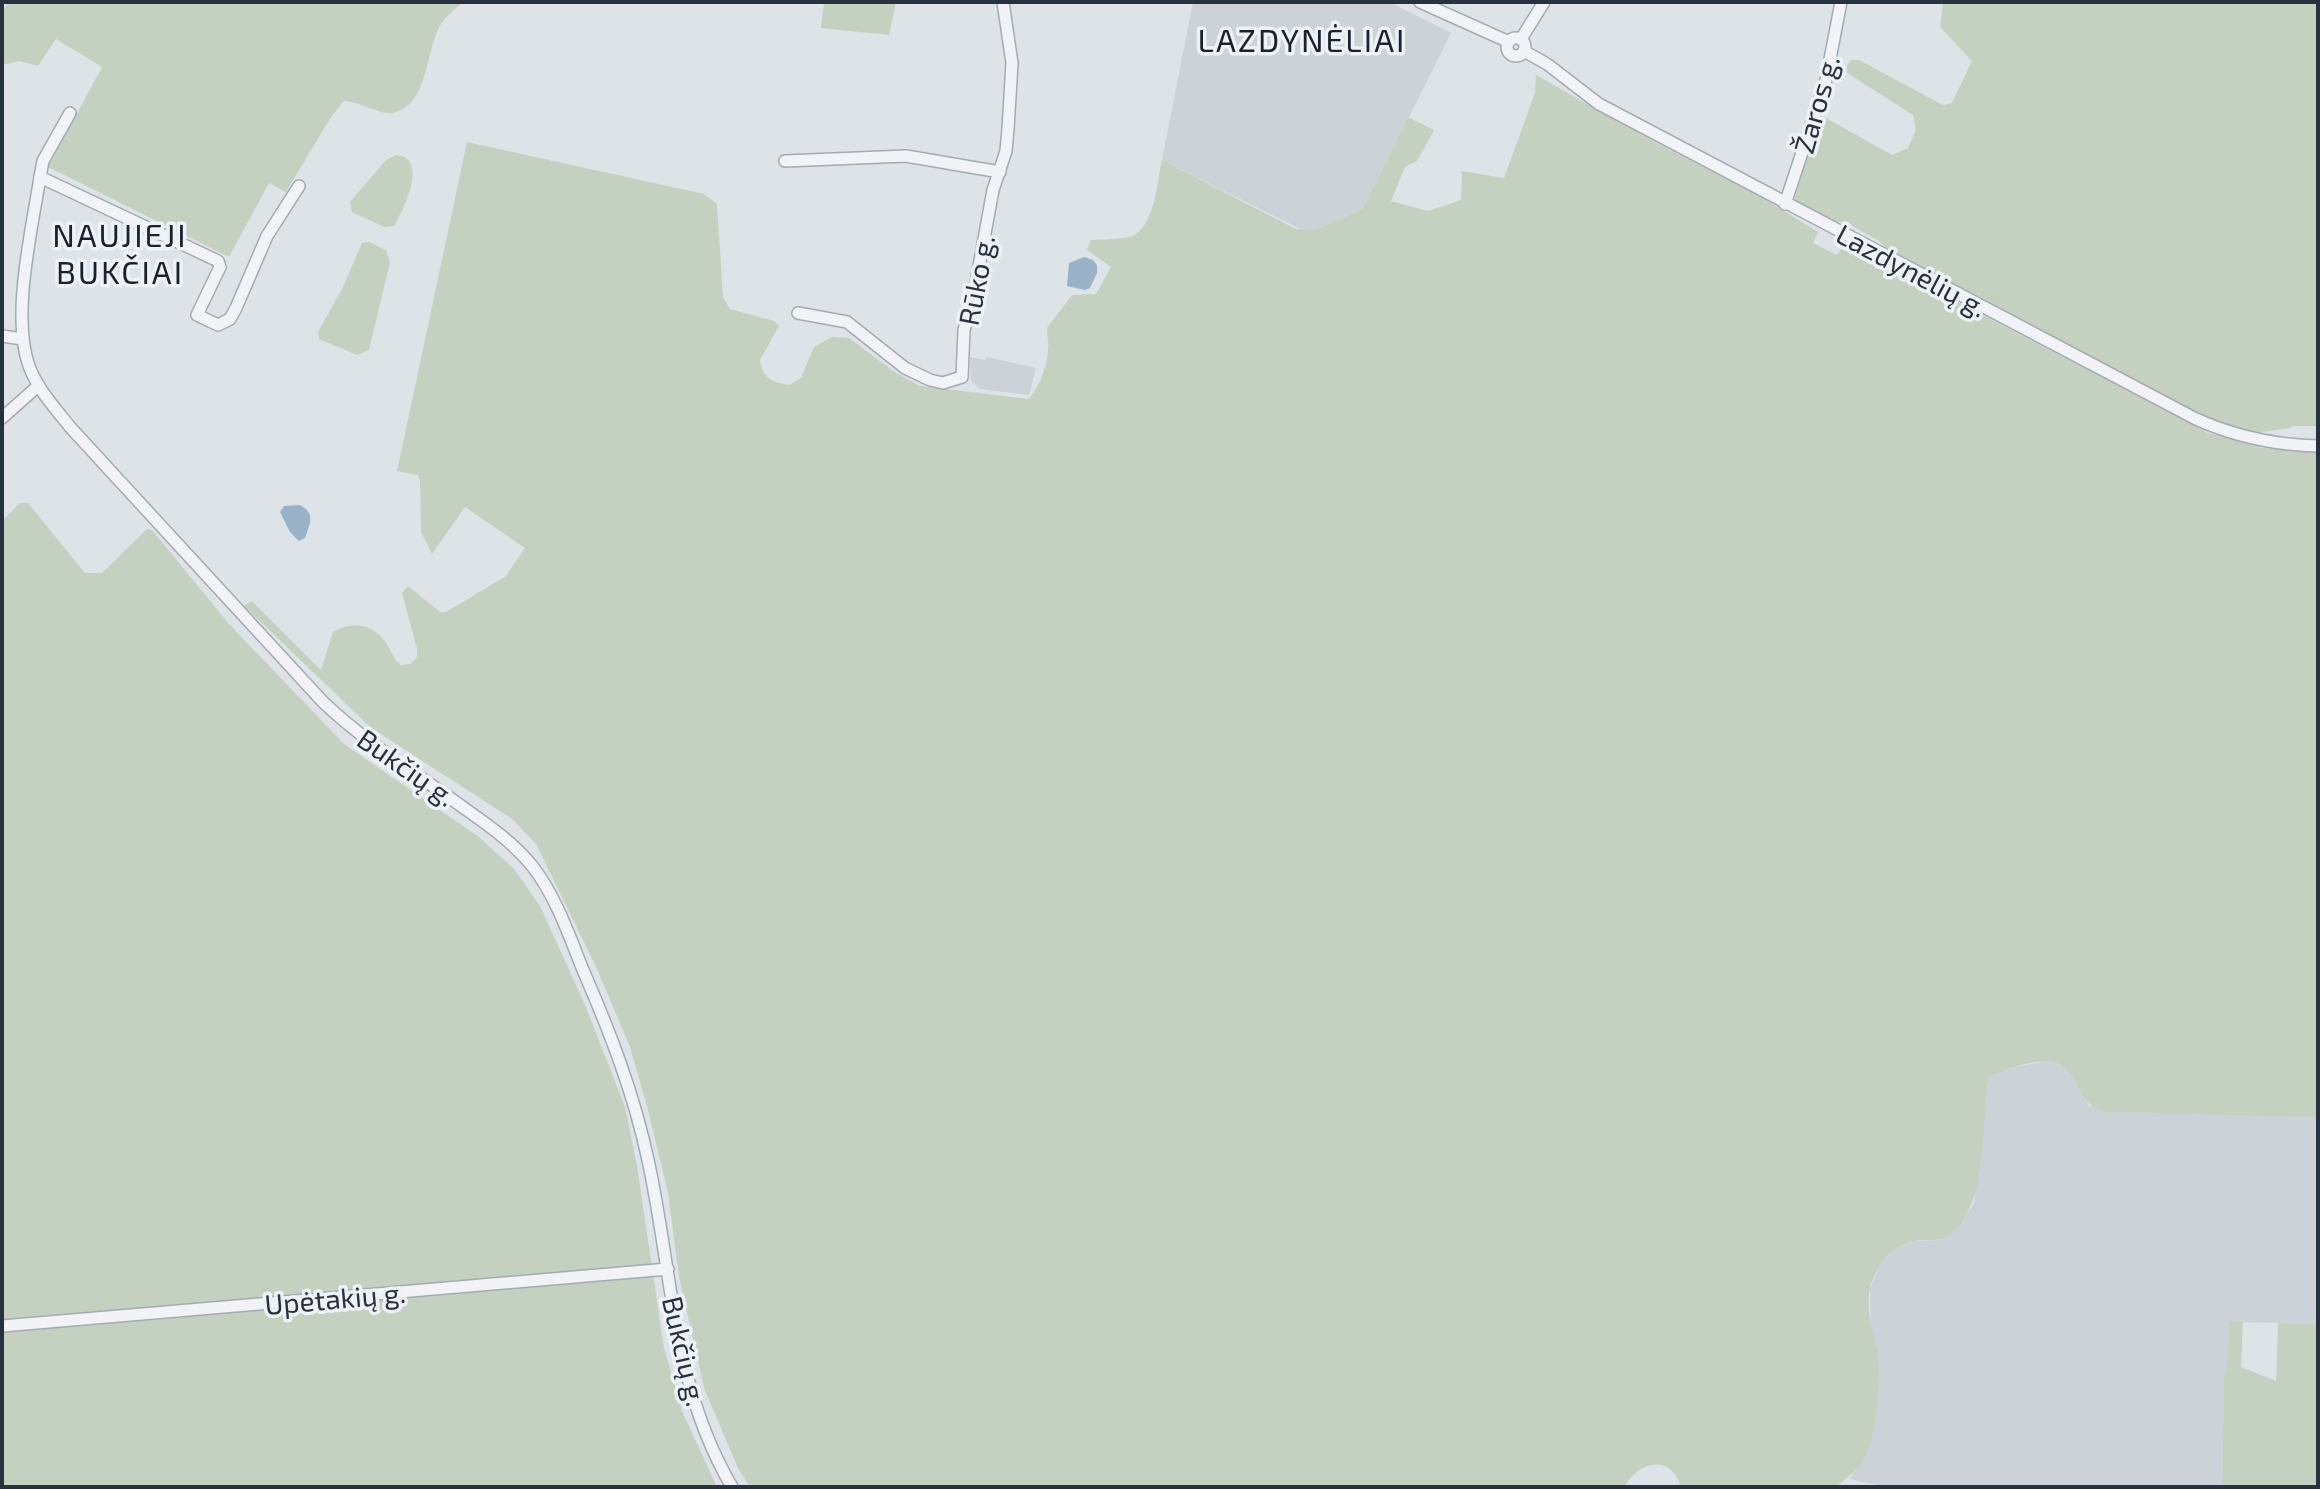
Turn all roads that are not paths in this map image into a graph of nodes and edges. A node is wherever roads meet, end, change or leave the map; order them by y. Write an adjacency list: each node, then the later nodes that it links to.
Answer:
1 (1003, 2): 8 (street, Rūko g.)
2 (1420, 2): 5 (street, Lazdynėlių g.)
3 (1544, 2): 5 (street)
4 (1841, 2): 11 (street, Žaros g.)
5 (1518, 44): 11 (street, Lazdynėlių g.)
6 (70, 113): 9 (street, Bukčių g.)
7 (785, 161): 8 (street)
8 (1000, 172): 12 (street, Rūko g.)
9 (40, 177): 10 (street); 14 (street, Bukčių g.)
10 (299, 186)
11 (1785, 204): 17 (street, Lazdynėlių g.)
12 (798, 313)
13 (2, 336): 14 (street)
14 (23, 339): 15 (street, Bukčių g.)
15 (38, 386): 16 (street); 18 (street, Bukčių g.)
16 (2, 418)
17 (2318, 446)
18 (668, 1269): 19 (street, Upėtakių g.); 20 (street, Bukčių g.)
19 (2, 1326)
20 (732, 1487)

